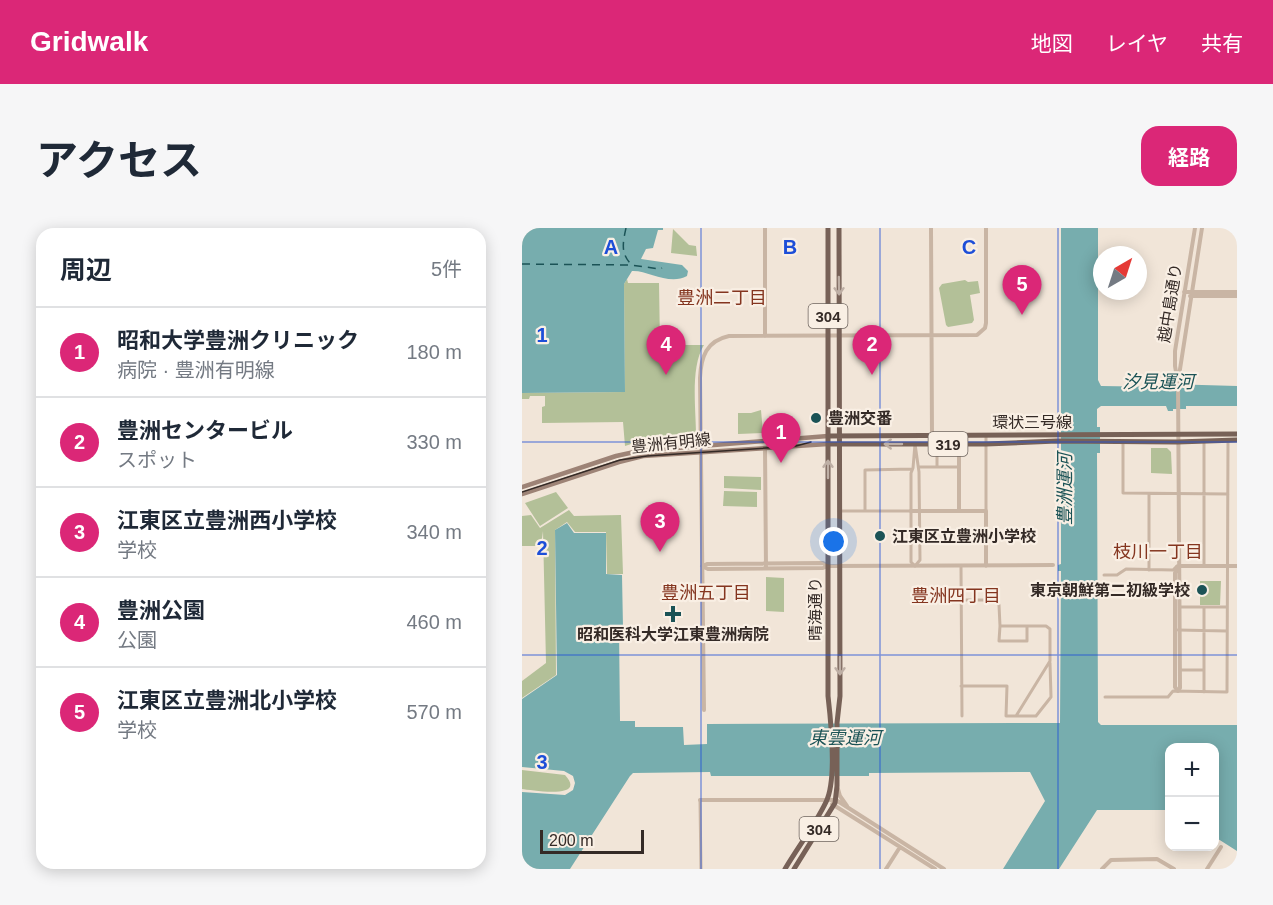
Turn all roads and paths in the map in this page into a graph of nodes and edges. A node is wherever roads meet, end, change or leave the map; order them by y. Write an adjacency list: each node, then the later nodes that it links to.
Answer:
1 (765, 228): 17 (street)
2 (828, 228): 11 (main road, 晴海通り / 304)
3 (839, 228): 10 (main road, 晴海通り / 304)
4 (931, 228): 20 (street)
5 (986, 228): 20 (street)
6 (1195, 228): 8 (street, 越中島通り)
7 (1202, 228): 9 (street, 越中島通り)
8 (1193, 236): 9 (street); 14 (street, 越中島通り)
9 (1200, 237): 15 (street, 越中島通り)
10 (839, 244): 11 (main road); 13 (main road, 晴海通り / 304)
11 (828, 246): 12 (main road, 晴海通り / 304)
12 (828, 264): 13 (main road); 18 (main road, 晴海通り / 304)
13 (839, 264): 19 (main road, 晴海通り / 304, one-way to 19)
14 (1184, 294): 15 (street); 21 (street, 越中島通り)
15 (1191, 294): 16 (street); 21 (street, 越中島通り)
16 (1237, 294)
17 (765, 336): 18 (street); 41 (street)
18 (828, 336): 19 (street); 23 (main road, 晴海通り / 304)
19 (840, 336): 20 (street); 24 (main road, 晴海通り / 304)
20 (932, 336): 26 (street)
21 (1178, 382): 31 (street, 越中島通り)
22 (1237, 434): 31 (main road, 環状三号線 / 319)
23 (828, 436): 24 (main road, 環状三号線 / 319); 36 (main road, 晴海通り / 304); 41 (main road, 豊洲有明線)
24 (839, 436): 25 (main road, 環状三号線 / 319); 37 (main road, 晴海通り / 304)
25 (915, 436): 26 (main road, 環状三号線 / 319); 38 (street)
26 (932, 436): 27 (main road, 環状三号線 / 319)
27 (986, 436): 29 (main road, 環状三号線 / 319); 40 (street)
28 (1123, 436): 30 (main road, 環状三号線 / 319); 31 (main road, 環状三号線 / 319); 35 (street)
29 (1057, 438): 30 (main road, 環状三号線 / 319); 40 (main road, 環状三号線 / 319)
30 (1102, 439): 35 (main road, 環状三号線 / 319)
31 (1177, 439): 34 (main road, 環状三号線 / 319); 35 (main road, 環状三号線 / 319); 51 (street, 越中島通り)
32 (1237, 440): 33 (main road, 環状三号線 / 319)
33 (1228, 441): 34 (main road, 環状三号線 / 319); 53 (street)
34 (1204, 442): 52 (street)
35 (1123, 443): 50 (street)
36 (828, 444): 37 (main road, 環状三号線 / 319); 42 (main road, 豊洲有明線); 62 (main road, 晴海通り / 304, one-way to 36)
37 (839, 444): 38 (main road, 環状三号線 / 319, one-way to 37); 54 (main road, 晴海通り / 304)
38 (915, 444): 39 (main road, 環状三号線 / 319); 47 (street)
39 (959, 444): 40 (main road, 環状三号線 / 319); 46 (street)
40 (986, 444): 59 (street)
41 (701, 445): 44 (street); 48 (main road, 豊洲有明線)
42 (765, 448): 44 (main road, 豊洲有明線); 60 (street)
43 (937, 450): 45 (street)
44 (701, 452): 49 (main road, 豊洲有明線); 61 (street)
45 (937, 467): 46 (street); 47 (street)
46 (959, 467): 58 (street)
47 (916, 468): 55 (street); 56 (street); 57 (street)
48 (522, 487)
49 (522, 494)
50 (1149, 494): 51 (street); 73 (street)
51 (1178, 494): 52 (street); 68 (street, 越中島通り)
52 (1204, 494): 53 (street); 69 (street)
53 (1228, 494): 70 (street)
54 (839, 511): 55 (street); 63 (main road, 晴海通り / 304)
55 (865, 511): 56 (street)
56 (911, 511): 57 (street); 64 (street)
57 (920, 511): 58 (street); 64 (street)
58 (959, 511): 59 (street)
59 (986, 511): 66 (street)
60 (766, 563): 61 (street); 62 (street); 72 (street)
61 (702, 566): 72 (street); 95 (street)
62 (828, 566): 63 (street); 72 (street); 79 (main road, 晴海通り / 304)
63 (840, 566): 64 (street); 80 (main road, 晴海通り / 304)
64 (915, 566): 65 (street)
65 (961, 566): 66 (street); 75 (street)
66 (986, 566): 67 (street)
67 (1053, 566)
68 (1178, 566): 69 (street); 73 (street); 76 (street); 83 (street)
69 (1204, 566): 70 (street)
70 (1228, 566): 71 (street); 78 (street)
71 (1237, 566)
72 (766, 568)
73 (1149, 570): 74 (street)
74 (1104, 575)
75 (961, 600): 81 (street); 91 (street)
76 (1180, 607): 77 (street); 83 (street)
77 (1204, 607): 78 (street); 84 (street)
78 (1227, 607): 85 (street)
79 (828, 608): 80 (main road); 86 (main road, 晴海通り / 304)
80 (840, 608): 87 (main road, 晴海通り / 304)
81 (1000, 626): 82 (street); 82 (street)
82 (1027, 626): 88 (street)
83 (1177, 630): 84 (street); 89 (street); 92 (street)
84 (1204, 630): 85 (street); 90 (street)
85 (1227, 631): 93 (street)
86 (828, 647): 87 (main road); 98 (main road, 晴海通り / 304)
87 (839, 648): 98 (main road, 晴海通り / 304, one-way to 98)
88 (1050, 661): 97 (street); 97 (street)
89 (1180, 670): 90 (street); 92 (street)
90 (1204, 670): 93 (street)
91 (961, 686): 96 (street); 97 (street)
92 (1178, 691): 93 (street); 94 (street)
93 (1204, 692)
94 (1105, 697)
95 (704, 710)
96 (962, 716)
97 (1016, 716)
98 (834, 723): 99 (main road, 晴海通り / 304)
99 (834, 777): 100 (main road, 晴海通り / 304); 102 (main road, 晴海通り / 304)
100 (837, 786): 103 (main road, 晴海通り / 304); 104 (street)
101 (700, 800): 102 (street); 108 (street)
102 (828, 800): 103 (street); 109 (main road, 晴海通り / 304)
103 (835, 803): 104 (street); 107 (street); 110 (main road, 晴海通り / 304)
104 (855, 812): 105 (street)
105 (903, 843): 107 (street); 113 (street)
106 (1221, 847): 116 (street)
107 (900, 848): 111 (street); 112 (street)
108 (701, 869)
109 (784, 869)
110 (794, 869)
111 (886, 869)
112 (934, 869)
113 (944, 869)
114 (1102, 869): 115 (street)
115 (1174, 869)
116 (1207, 869)

